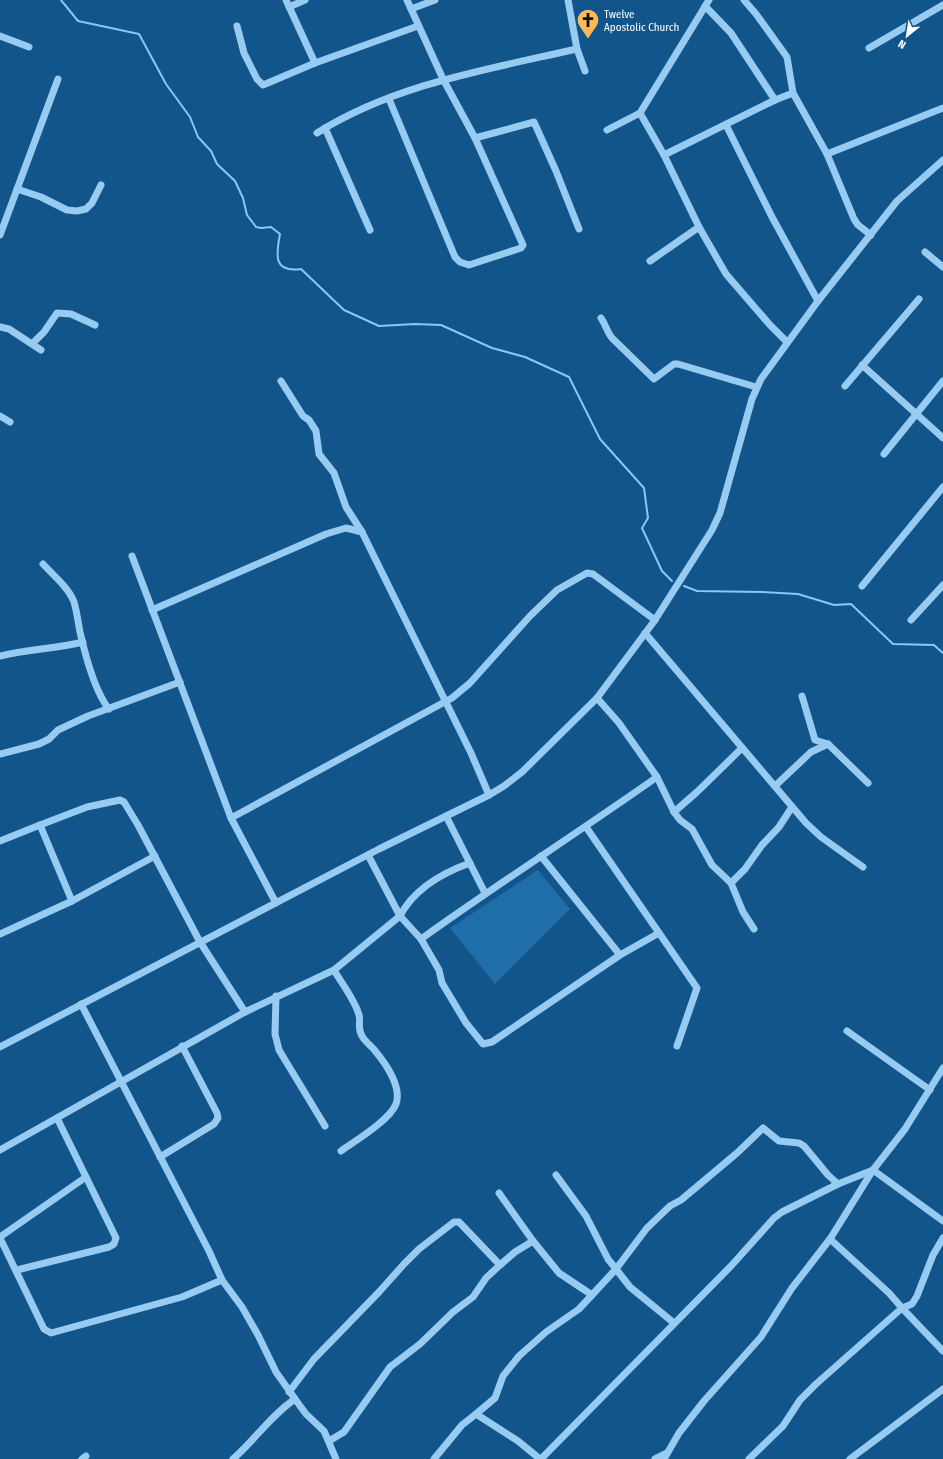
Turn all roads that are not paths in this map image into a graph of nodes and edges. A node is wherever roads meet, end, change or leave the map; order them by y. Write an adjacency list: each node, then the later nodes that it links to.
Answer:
1 (305, 0): 6 (street)
2 (407, 0): 9 (street)
3 (435, 0): 9 (street)
4 (568, 0): 15 (street)
5 (744, 0): 20 (street)
6 (287, 3): 16 (street)
7 (707, 3): 22 (street); 24 (street)
8 (943, 5): 14 (street)
9 (412, 9): 11 (street)
10 (237, 26): 16 (street)
11 (418, 26): 16 (street); 19 (street)
12 (0, 36): 13 (street)
13 (29, 47)
14 (869, 48)
15 (577, 49): 17 (street); 19 (street)
16 (315, 63)
17 (585, 71)
18 (58, 79): 34 (street)
19 (443, 79): 21 (street); 29 (street)
20 (793, 93): 22 (street); 30 (street)
21 (389, 98): 26 (street); 29 (street)
22 (775, 100): 25 (street)
23 (943, 108): 30 (street)
24 (640, 113): 27 (street); 31 (street)
25 (726, 125): 31 (street); 44 (street)
26 (325, 128): 28 (street); 37 (street)
27 (607, 130)
28 (317, 132)
29 (475, 138): 36 (street)
30 (827, 154): 39 (street)
31 (664, 155): 35 (street)
32 (943, 160): 39 (street)
33 (101, 185): 34 (street)
34 (17, 189): 38 (street)
35 (699, 227): 41 (street); 48 (street)
36 (579, 229)
37 (370, 230)
38 (0, 235)
39 (871, 235): 44 (street)
40 (925, 252): 42 (street)
41 (650, 261)
42 (943, 267)
43 (919, 299): 51 (street)
44 (818, 301): 48 (street)
45 (601, 318): 55 (street)
46 (95, 325): 49 (street)
47 (0, 327): 49 (street)
48 (788, 342): 55 (street)
49 (33, 343): 50 (street)
50 (41, 350)
51 (862, 365): 54 (street); 56 (street)
52 (281, 380): 62 (street)
53 (943, 381): 56 (street)
54 (845, 386)
55 (756, 387): 70 (street)
56 (916, 415): 59 (street); 60 (street)
57 (0, 416): 58 (street)
58 (10, 422)
59 (943, 438)
60 (884, 454)
61 (943, 487): 68 (street)
62 (352, 517): 63 (street); 64 (street)
63 (346, 528): 64 (street); 69 (street)
64 (362, 532): 78 (street)
65 (132, 556): 69 (street)
66 (43, 564): 73 (street)
67 (943, 585): 71 (street)
68 (862, 586)
69 (152, 610): 75 (street)
70 (655, 620): 72 (street); 78 (street)
71 (911, 620)
72 (646, 633): 77 (street); 81 (street)
73 (83, 642): 74 (street); 79 (street)
74 (0, 656)
75 (180, 682): 79 (street); 90 (street)
76 (802, 696): 80 (street)
77 (597, 698): 83 (street); 86 (street)
78 (446, 702): 86 (street); 90 (street)
79 (109, 709): 82 (street)
80 (828, 744): 84 (street); 85 (street)
81 (742, 748): 85 (street); 88 (street)
82 (0, 754)
83 (657, 777): 88 (street); 92 (street)
84 (868, 783)
85 (775, 786): 87 (street)
86 (489, 795): 89 (street)
87 (792, 807): 98 (street); 99 (street)
88 (674, 812): 99 (street)
89 (446, 816): 94 (street); 97 (street)
90 (231, 818): 102 (street)
91 (40, 825): 93 (street); 95 (street); 101 (street)
92 (586, 827): 96 (street); 105 (street)
93 (0, 841)
94 (368, 855): 102 (street); 103 (street)
95 (155, 856): 101 (street); 108 (street)
96 (541, 856): 100 (street); 109 (street)
97 (470, 863): 100 (street); 103 (street)
98 (863, 867)
99 (731, 883): 104 (street)
100 (485, 893): 107 (street)
101 (72, 901): 106 (street)
102 (276, 903): 108 (street)
103 (400, 916): 107 (street); 110 (street)
104 (754, 929)
105 (659, 933): 109 (street); 116 (street)
106 (0, 934)
107 (422, 939): 109 (street)
108 (200, 942): 112 (street); 113 (street)
109 (620, 955)
110 (334, 970): 111 (street); 124 (street)
111 (276, 996): 113 (street); 122 (street)
112 (81, 1004): 117 (street); 119 (street)
113 (245, 1012): 115 (street)
114 (847, 1031): 120 (street)
115 (182, 1046): 119 (street); 125 (street)
116 (677, 1046)
117 (0, 1047)
118 (943, 1068): 120 (street)
119 (121, 1081): 121 (street); 125 (street)
120 (930, 1090): 126 (street)
121 (57, 1118): 123 (street); 128 (street)
122 (325, 1126)
123 (0, 1150)
124 (341, 1151)
125 (160, 1157): 139 (street)
126 (873, 1170): 129 (street); 131 (street); 134 (street)
127 (556, 1175): 137 (street)
128 (86, 1177): 132 (street); 138 (street)
129 (838, 1184): 137 (street); 142 (street)
130 (499, 1193): 135 (street)
131 (943, 1220)
132 (0, 1237): 138 (street)
133 (943, 1238): 141 (street)
134 (830, 1239): 141 (street); 149 (street)
135 (533, 1242): 136 (street); 140 (street)
136 (500, 1265): 145 (street); 148 (street)
137 (616, 1269): 140 (street); 142 (street)
138 (17, 1270): 139 (street)
139 (222, 1280): 145 (street)
140 (592, 1295): 147 (street)
141 (902, 1308): 143 (street); 155 (street)
142 (674, 1323): 153 (street)
143 (943, 1351)
144 (943, 1389): 156 (street)
145 (289, 1392): 146 (street)
146 (294, 1399): 148 (street); 150 (street)
147 (476, 1414): 152 (street); 153 (street)
148 (329, 1441): 151 (street)
149 (666, 1456): 154 (street)
150 (233, 1459)
151 (336, 1459)
152 (434, 1459)
153 (541, 1459)
154 (655, 1459)
155 (749, 1459)
156 (850, 1459)

